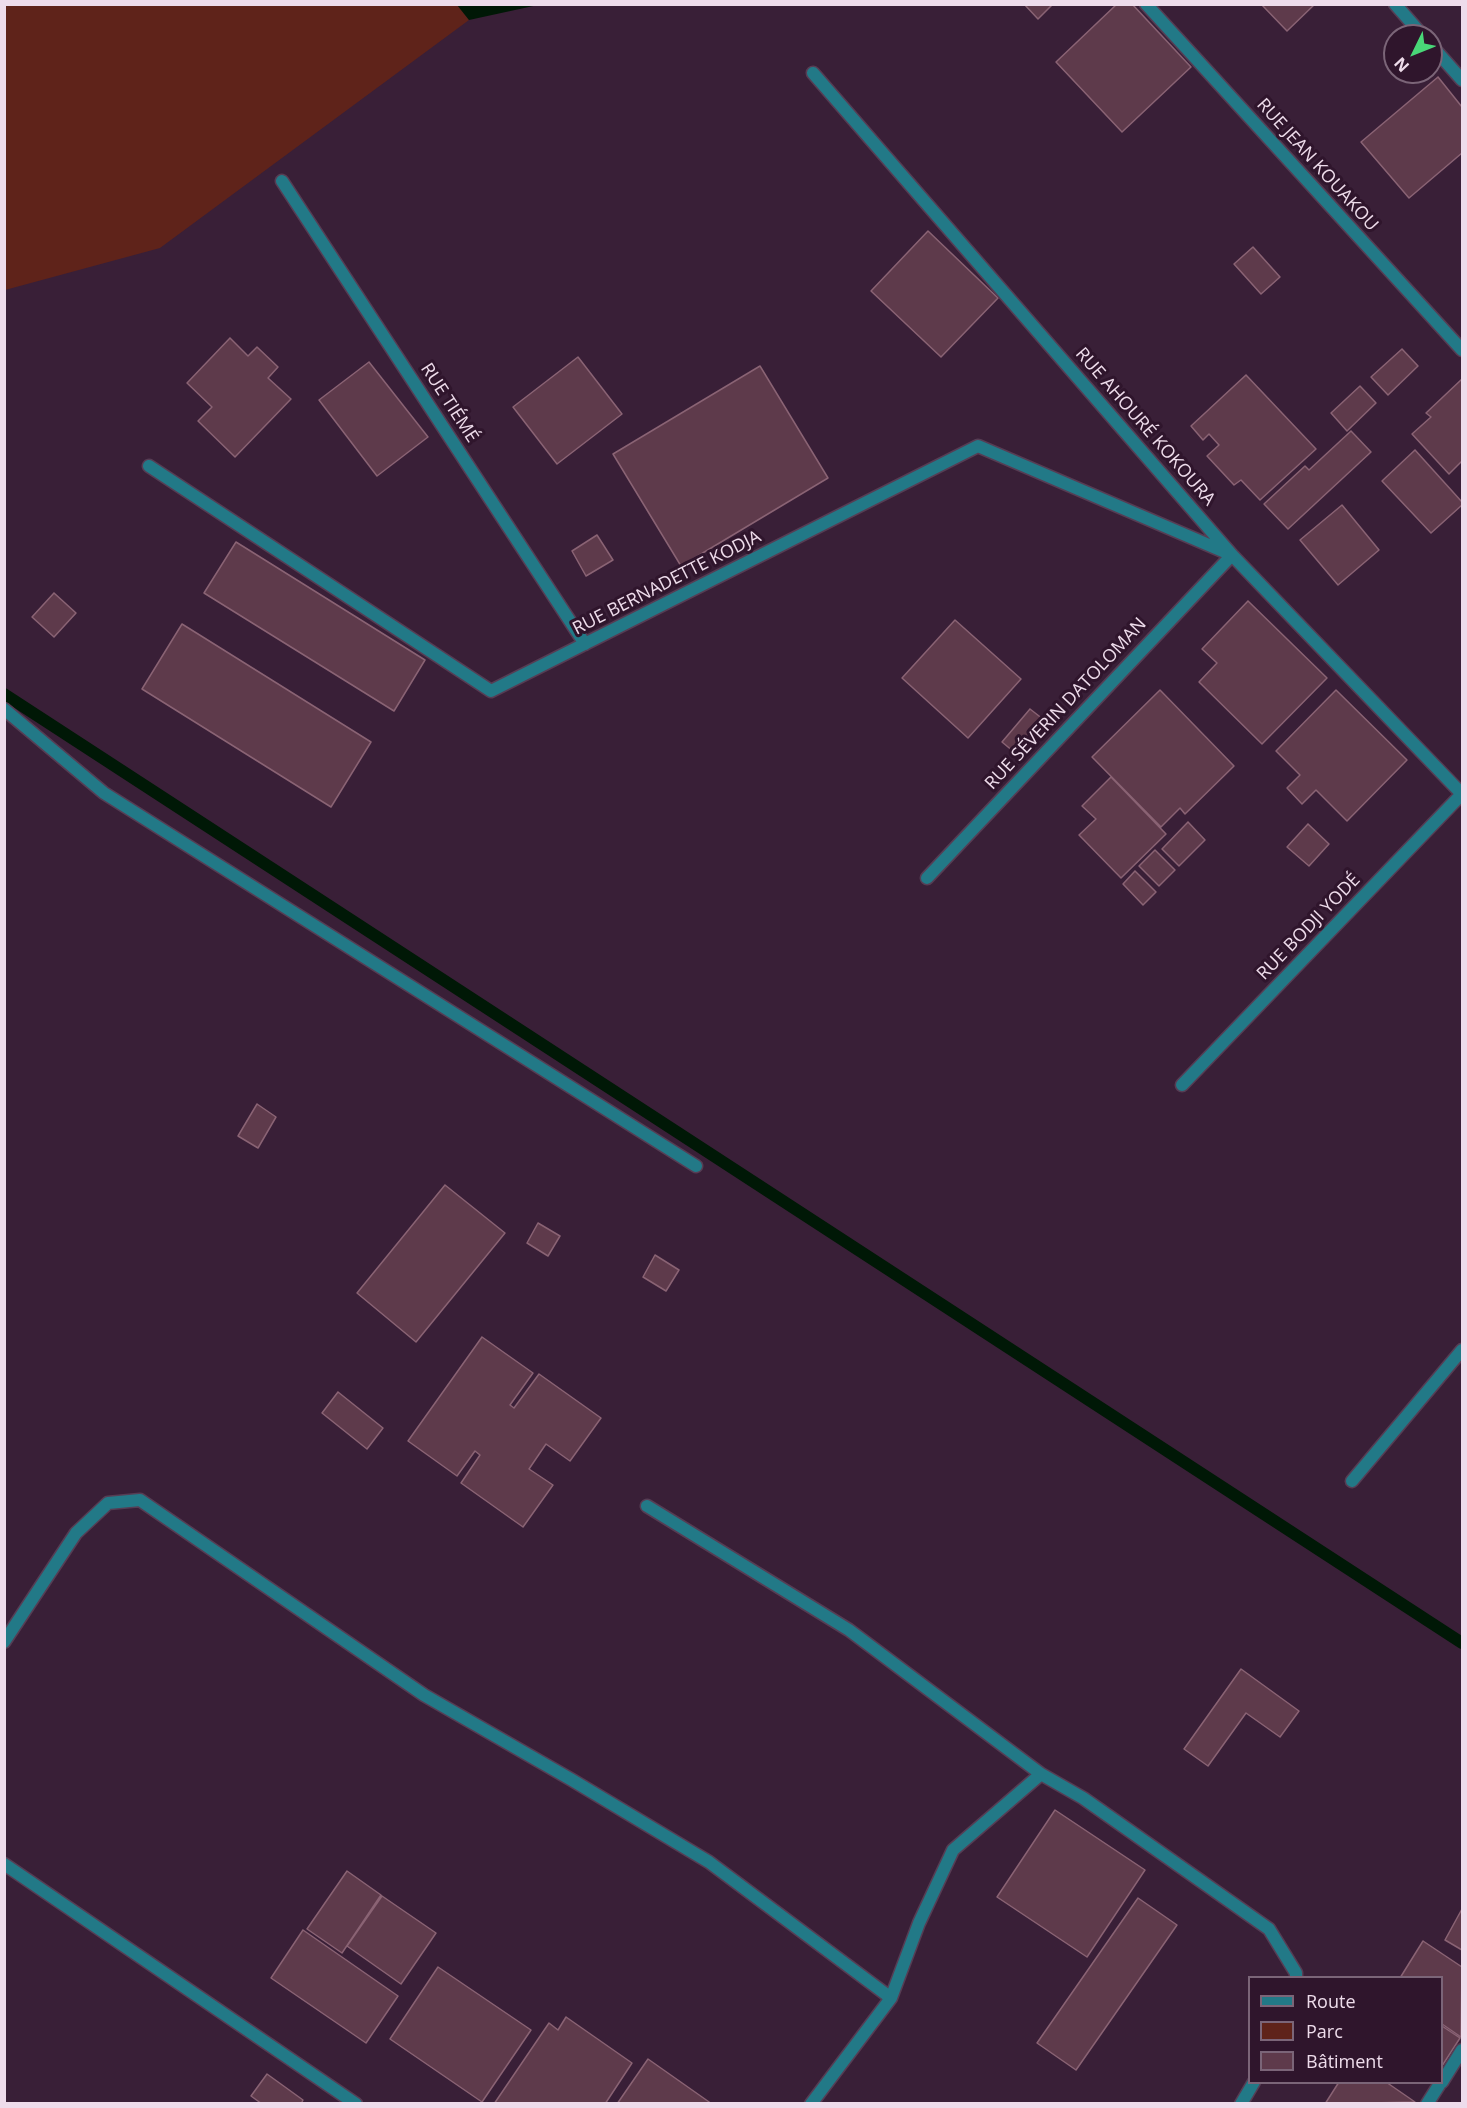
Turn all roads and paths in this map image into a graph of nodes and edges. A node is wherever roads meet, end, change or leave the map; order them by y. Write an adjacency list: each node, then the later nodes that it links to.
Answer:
1 (1146, 4): 8 (street, RUE JEAN KOUAKOU)
2 (1395, 4): 3 (street)
3 (1412, 24)
4 (1443, 59): 6 (street)
5 (813, 73): 10 (street, RUE AHOURÉ KOKOURA)
6 (1462, 80)
7 (282, 182): 11 (street, RUE TIÉMÉ)
8 (1462, 350)
9 (149, 466): 11 (street, RUE BERNADETTE KODJA)
10 (1232, 555): 11 (street, RUE BERNADETTE KODJA); 13 (street, RUE AHOURÉ KOKOURA); 14 (street, RUE SÉVERIN DATOLOMAN)
11 (585, 644)
12 (4, 709): 16 (street)
13 (1462, 794): 15 (street, RUE BODJI YODÉ)
14 (927, 878)
15 (1182, 1085)
16 (696, 1166)
17 (1462, 1350): 18 (street)
18 (1352, 1481)
19 (647, 1506): 21 (street)
20 (4, 1642): 24 (street)
21 (1041, 1774): 23 (street); 24 (street)
22 (4, 1864): 29 (street)
23 (1296, 1976)
24 (891, 1998): 30 (street)
25 (1462, 2050): 26 (street)
26 (1443, 2079)
27 (1253, 2084): 31 (street)
28 (1440, 2084): 32 (street)
29 (356, 2103)
30 (811, 2103)
31 (1241, 2103)
32 (1427, 2103)

